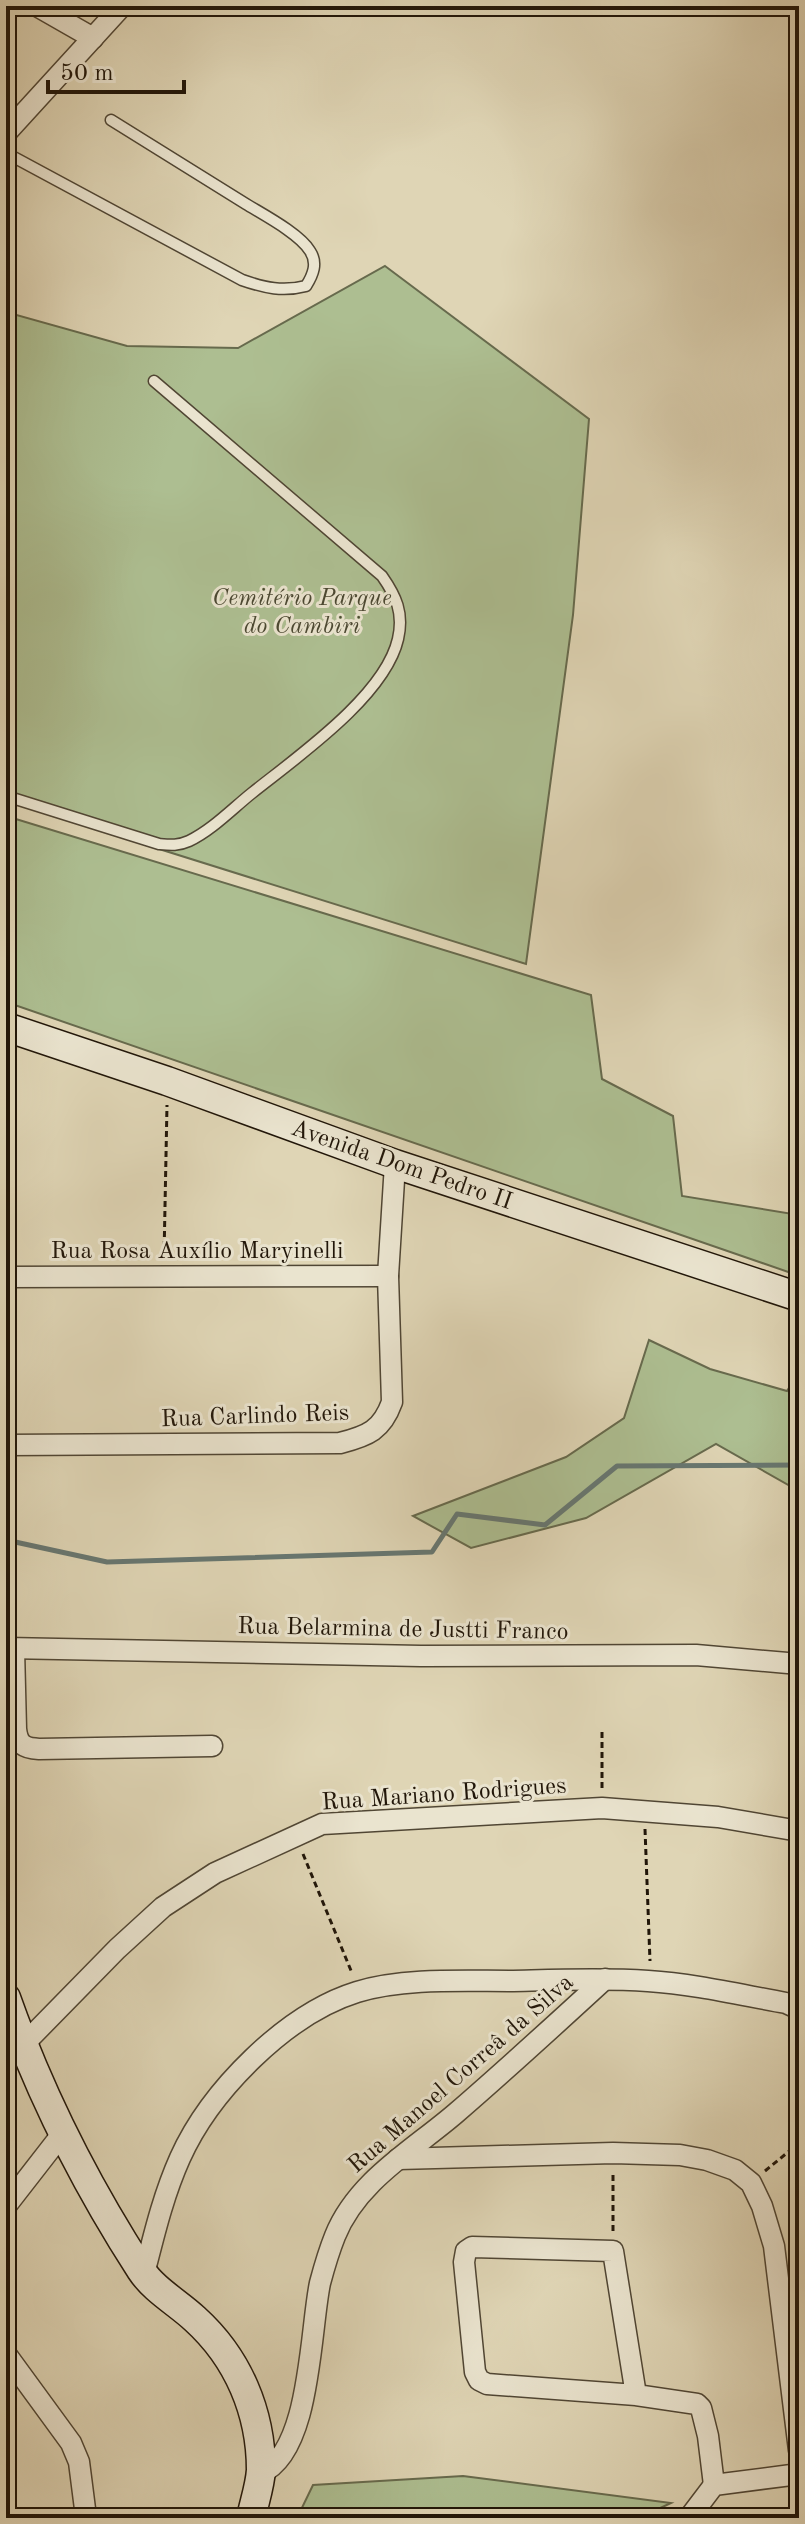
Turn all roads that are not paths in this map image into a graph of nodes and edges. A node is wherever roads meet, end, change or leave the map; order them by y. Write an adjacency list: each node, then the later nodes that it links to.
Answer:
1 (37, 6): 3 (street)
2 (122, 6): 3 (street)
3 (93, 38): 5 (street)
4 (111, 120): 6 (lane)
5 (6, 133)
6 (6, 153)
7 (154, 381): 8 (lane)
8 (6, 796)
9 (6, 1027): 10 (street, Avenida Dom Pedro II)
10 (395, 1164): 11 (street, Rua Carlindo Reis); 13 (street, Avenida Dom Pedro II)
11 (388, 1276): 12 (street, Rua Rosa Auxílio Maryinelli); 14 (street, Rua Carlindo Reis)
12 (6, 1277)
13 (799, 1297)
14 (6, 1445)
15 (10, 1649): 16 (street, Rua Belarmina de Justti Franco); 17 (street)
16 (799, 1664)
17 (212, 1746)
18 (799, 1831): 22 (street, Rua Mariano Rodrigues)
19 (605, 1979): 21 (street); 24 (street, Rua Manoel Correâ da Silva); 26 (street)
20 (6, 1998): 22 (street)
21 (799, 2009)
22 (23, 2045): 23 (street)
23 (62, 2134): 25 (street); 26 (street)
24 (398, 2159): 29 (street); 30 (street, Rua Manoel Correâ da Silva)
25 (6, 2206)
26 (144, 2274): 30 (street)
27 (6, 2354): 33 (street)
28 (636, 2395): 28 (street); 32 (street)
29 (799, 2450)
30 (261, 2473): 34 (street)
31 (799, 2474): 32 (street)
32 (714, 2485): 35 (street)
33 (85, 2509)
34 (251, 2518)
35 (689, 2518)

